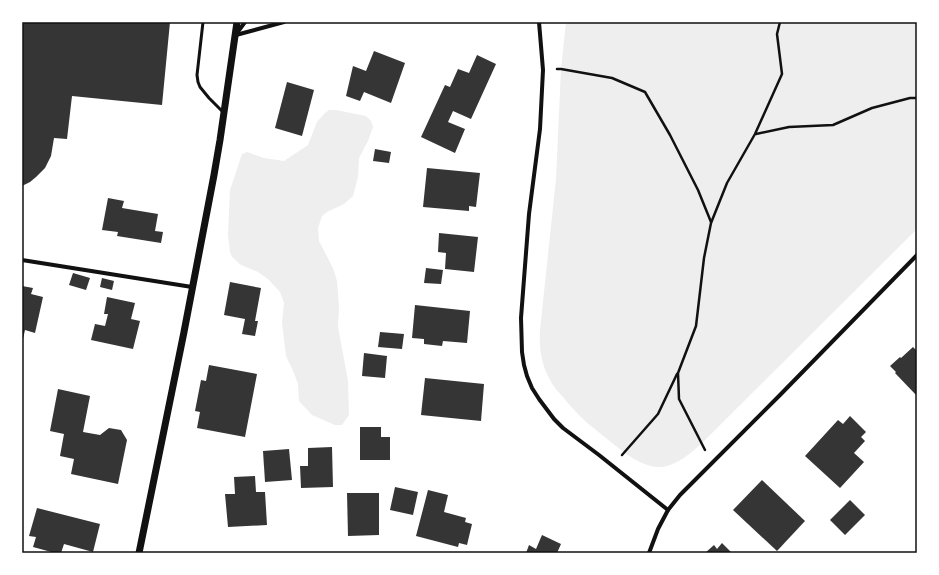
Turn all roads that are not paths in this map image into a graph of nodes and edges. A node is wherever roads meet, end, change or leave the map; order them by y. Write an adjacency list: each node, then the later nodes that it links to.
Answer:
1 (203, 22): 7 (lane)
2 (237, 22): 6 (street)
3 (245, 22): 6 (street)
4 (284, 22): 6 (street)
5 (539, 22): 11 (street)
6 (236, 35): 7 (street)
7 (224, 113): 10 (street)
8 (917, 255): 11 (street)
9 (22, 260): 10 (street)
10 (192, 287): 12 (street)
11 (668, 510): 13 (street)
12 (139, 553)
13 (649, 553)

